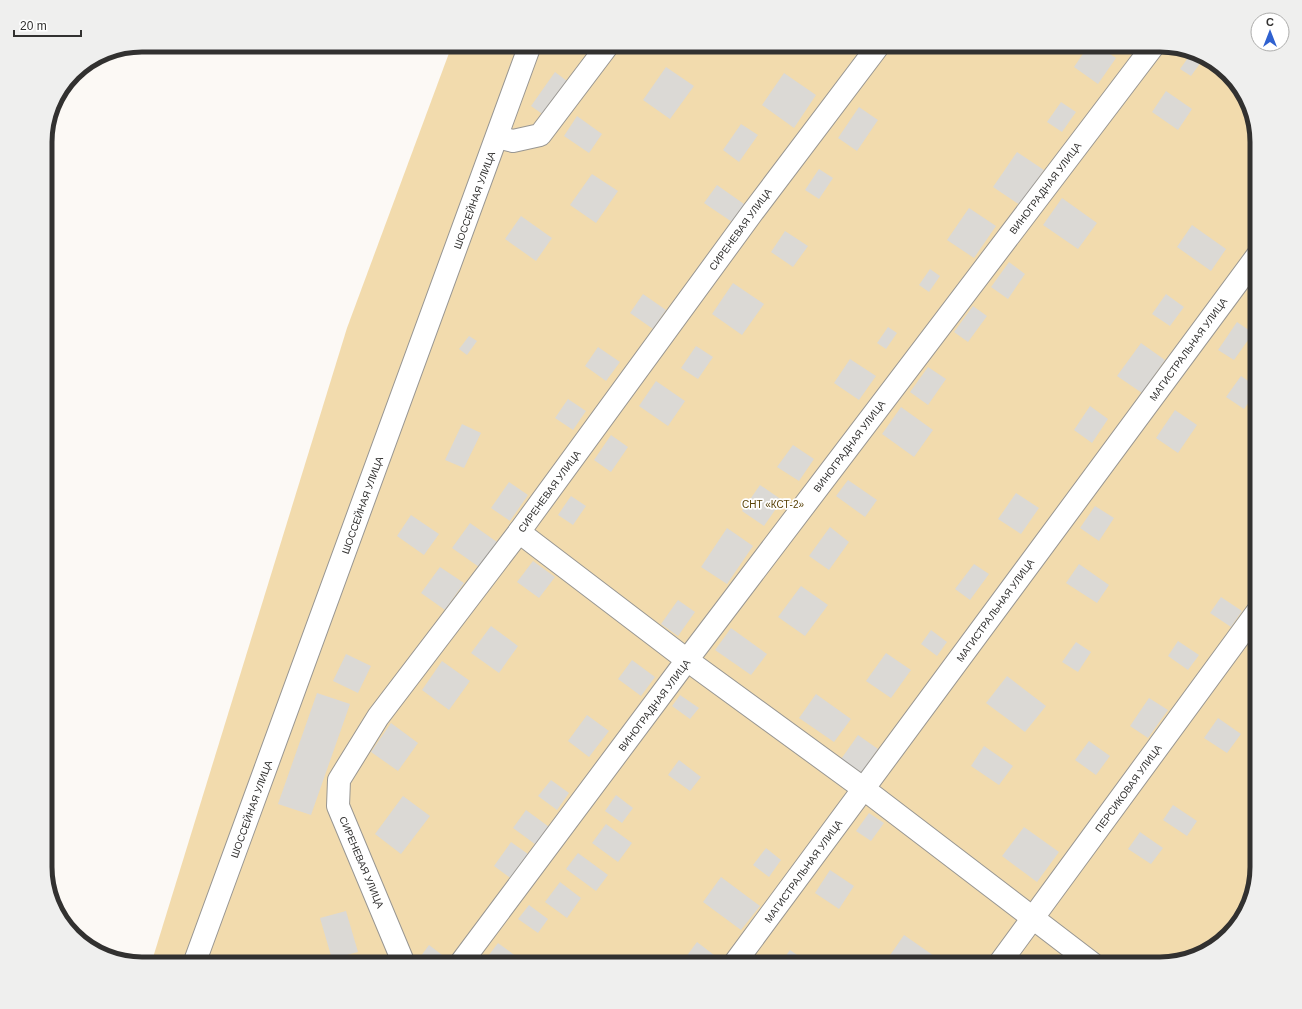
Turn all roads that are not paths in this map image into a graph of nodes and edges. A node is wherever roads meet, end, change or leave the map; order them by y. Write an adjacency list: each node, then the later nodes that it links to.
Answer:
1 (527, 52): 5 (street, ШОССЕЙНАЯ УЛИЦА)
2 (603, 52): 5 (street)
3 (874, 52): 7 (street, СИРЕНЕВАЯ УЛИЦА)
4 (1149, 52): 9 (street, ВИНОГРАДНАЯ УЛИЦА)
5 (497, 137): 12 (street, ШОССЕЙНАЯ УЛИЦА)
6 (1250, 265): 10 (street, МАГИСТРАЛЬНАЯ УЛИЦА)
7 (519, 532): 9 (street); 13 (street, СИРЕНЕВАЯ УЛИЦА)
8 (1250, 621): 11 (street, ПЕРСИКОВАЯ УЛИЦА)
9 (687, 660): 10 (street); 14 (street, ВИНОГРАДНАЯ УЛИЦА)
10 (864, 788): 11 (street); 15 (street, МАГИСТРАЛЬНАЯ УЛИЦА)
11 (1032, 917): 16 (street, ПЕРСИКОВАЯ УЛИЦА); 17 (street)
12 (197, 957)
13 (401, 957)
14 (465, 957)
15 (739, 957)
16 (1004, 957)
17 (1084, 957)

